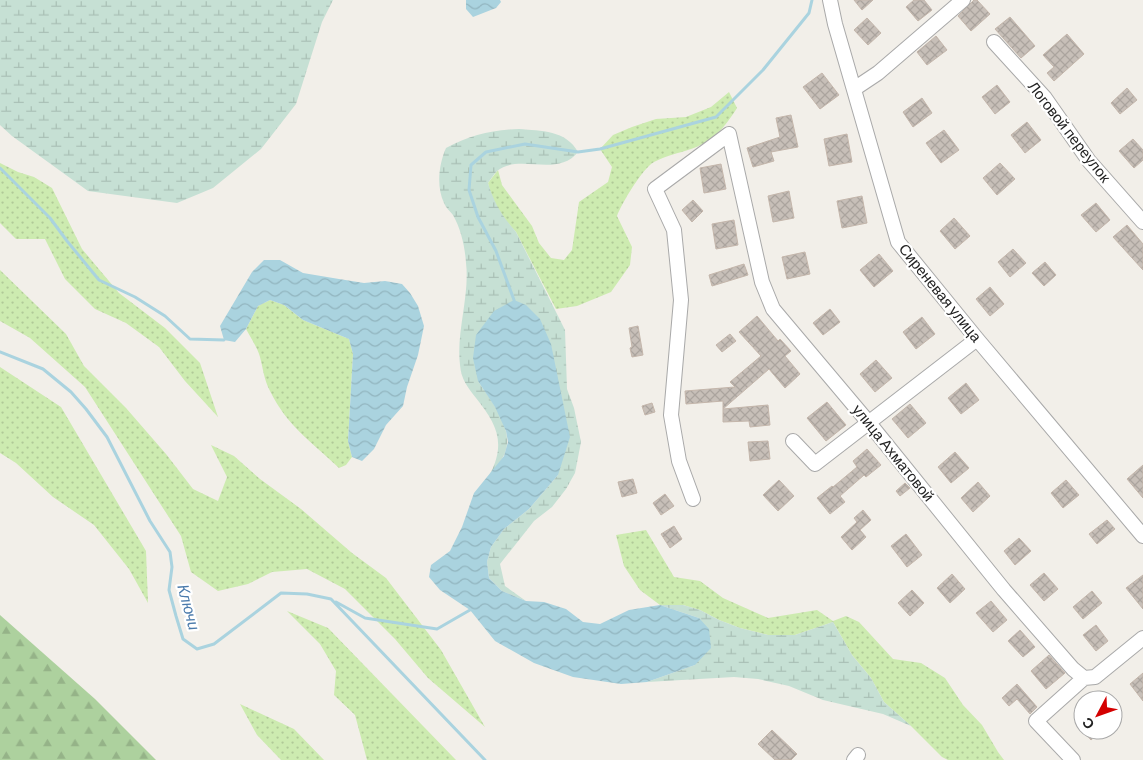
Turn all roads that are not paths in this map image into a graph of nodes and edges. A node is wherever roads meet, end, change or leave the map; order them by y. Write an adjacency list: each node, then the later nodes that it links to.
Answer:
1 (830, 0): 4 (street, Сиреневая улица)
2 (963, 0): 4 (street)
3 (994, 42): 5 (street, Логовой переулок)
4 (854, 89): 6 (street, Сиреневая улица)
5 (1143, 222)
6 (977, 339): 7 (street); 10 (street, Сиреневая улица)
7 (869, 423): 8 (street); 9 (street, улица Ахматовой); 12 (street, улица Ахматовой)
8 (793, 441)
9 (693, 499)
10 (1143, 536)
11 (1143, 638): 12 (street)
12 (1084, 678): 13 (street)
13 (1073, 760)

